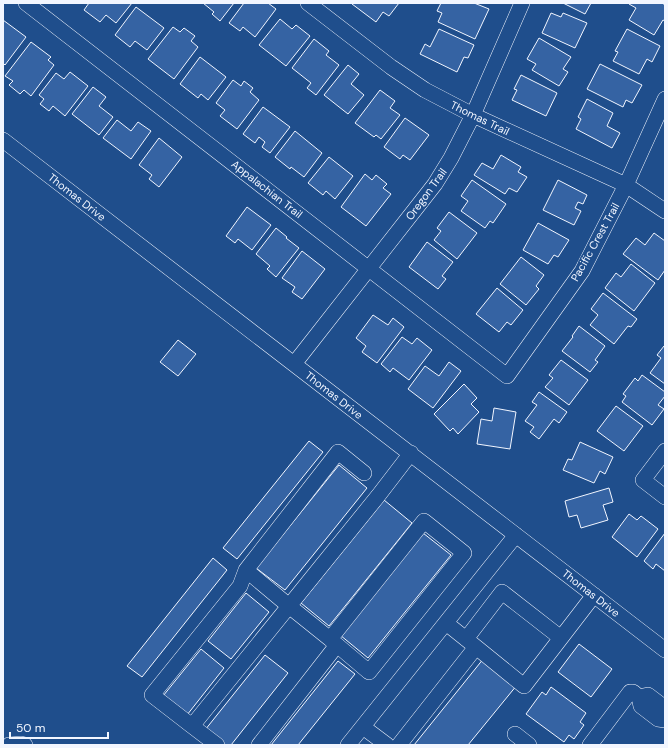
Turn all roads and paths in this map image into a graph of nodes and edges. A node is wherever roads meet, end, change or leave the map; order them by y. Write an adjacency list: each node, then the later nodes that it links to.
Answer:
1 (26, 3): 9 (street, Appalachian Trail)
2 (308, 3): 5 (street, Thomas Trail)
3 (522, 3): 5 (street, Oregon Trail)
4 (665, 99): 7 (street, Pacific Crest Trail)
5 (473, 115): 7 (street, Thomas Trail); 9 (street, Oregon Trail)
6 (3, 140): 10 (street, Thomas Drive)
7 (626, 185): 8 (street, Thomas Trail); 11 (street, Pacific Crest Trail)
8 (665, 211)
9 (369, 269): 10 (street, Oregon Trail); 11 (street, Appalachian Trail)
10 (294, 364): 13 (street, Thomas Drive)
11 (507, 376)
12 (665, 451): 15 (street)
13 (411, 454): 16 (street, Thomas Drive); 19 (street)
14 (364, 473): 17 (street)
15 (665, 498)
16 (516, 535): 18 (street, Thomas Drive); 20 (street)
17 (246, 570): 19 (street); 28 (street)
18 (594, 595): 21 (street); 24 (street, Thomas Drive)
19 (289, 606): 22 (street); 28 (street)
20 (446, 623): 23 (street); 29 (street)
21 (561, 638): 23 (street); 23 (street)
22 (334, 642): 22 (street); 34 (street)
23 (471, 643): 37 (street)
24 (665, 650)
25 (639, 697): 26 (street); 27 (street); 39 (street)
26 (665, 708)
27 (665, 720)
28 (192, 726): 33 (street)
29 (363, 727): 35 (street); 36 (street)
30 (515, 734): 38 (street)
31 (9, 745): 32 (street)
32 (25, 745)
33 (217, 745)
34 (259, 745)
35 (348, 745)
36 (387, 745)
37 (399, 745)
38 (529, 745)
39 (590, 745)

